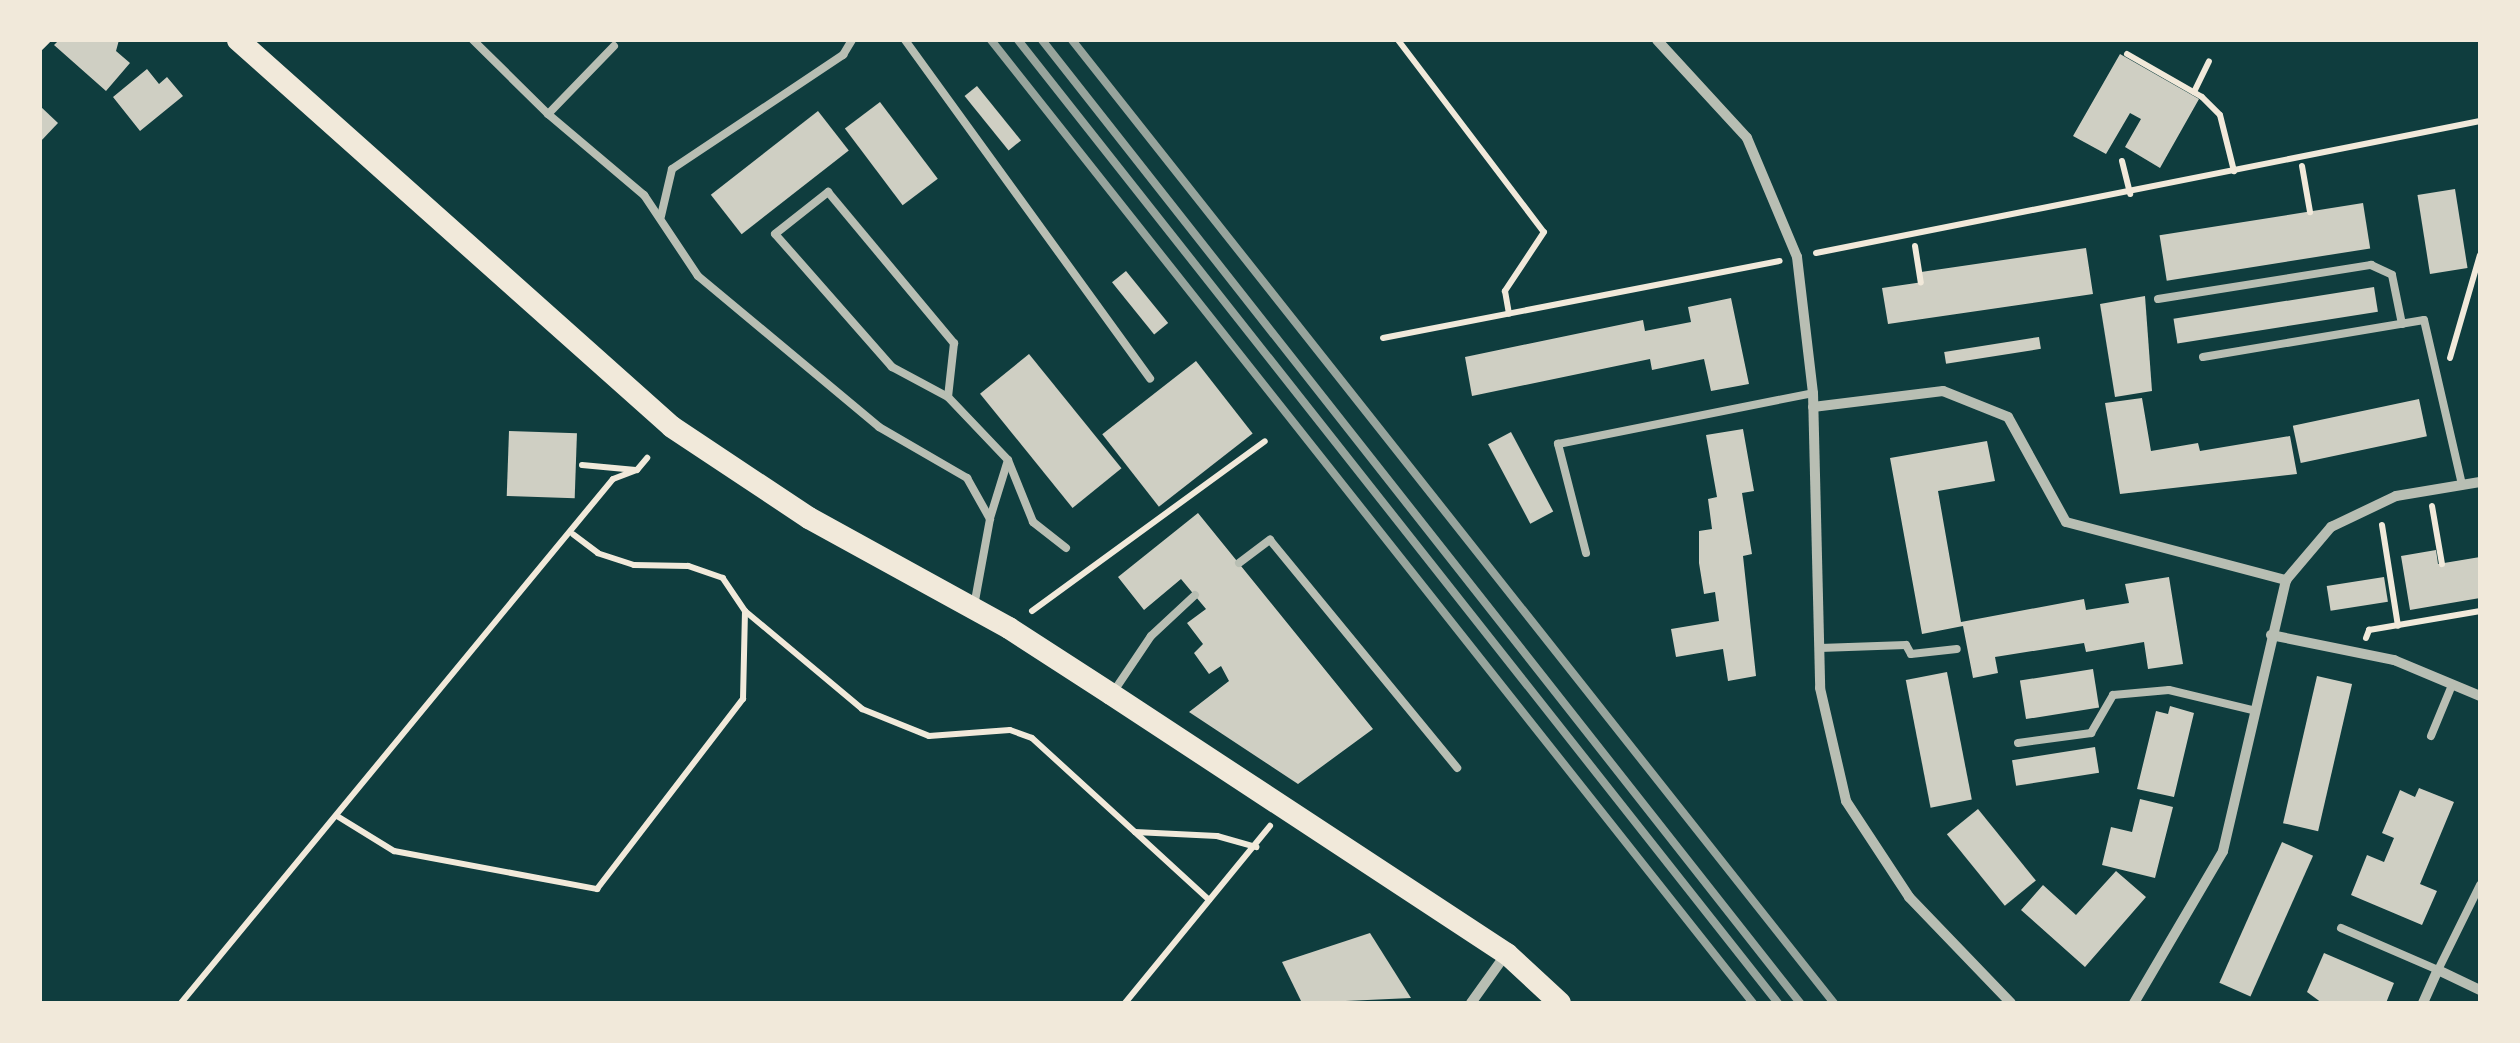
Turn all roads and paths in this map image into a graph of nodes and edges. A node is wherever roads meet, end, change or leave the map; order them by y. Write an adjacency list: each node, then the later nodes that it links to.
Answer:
1 (48, 40): 9 (path)
2 (238, 40): 52 (main road)
3 (473, 40): 13 (lane)
4 (852, 40): 20 (lane)
5 (905, 40): 31 (lane)
6 (1398, 40): 26 (path)
7 (1657, 40): 23 (street)
8 (614, 46): 13 (lane)
9 (40, 48)
10 (2128, 54): 12 (path)
11 (2209, 61): 12 (path)
12 (2194, 92): 17 (path)
13 (548, 114): 20 (lane)
14 (2480, 120): 17 (path)
15 (2122, 161): 18 (path)
16 (2302, 166): 19 (path)
17 (2234, 172): 18 (path)
18 (2130, 194): 23 (path)
19 (2310, 212)
20 (662, 216): 44 (lane)
21 (1915, 246): 24 (path)
22 (2480, 255): 30 (path)
23 (1798, 257): 26 (path); 32 (street)
24 (1921, 282)
25 (2158, 299): 27 (lane)
26 (1509, 314): 28 (path)
27 (2402, 324): 29 (lane); 30 (lane)
28 (1384, 338)
29 (2203, 356)
30 (2436, 374): 41 (lane)
31 (1150, 379)
32 (1813, 393): 34 (street); 47 (lane)
33 (948, 397): 33 (lane); 37 (lane)
34 (1813, 407): 50 (street); 58 (street)
35 (1265, 441): 56 (path)
36 (647, 458): 39 (path)
37 (1008, 460): 44 (lane); 46 (lane)
38 (582, 464): 39 (path)
39 (638, 470): 45 (path)
40 (2480, 482): 41 (street)
41 (2462, 485): 42 (street)
42 (2429, 491): 43 (street); 49 (path)
43 (2379, 504): 50 (street); 55 (path)
44 (990, 519): 52 (lane)
45 (573, 534): 53 (path); 69 (path)
46 (1066, 548)
47 (1586, 553)
48 (1239, 563): 67 (lane)
49 (2442, 564)
50 (2286, 580): 57 (street)
51 (1195, 596): 62 (lane)
52 (974, 608): 56 (main road)
53 (745, 611): 69 (path); 70 (path)
54 (2480, 612): 55 (path)
55 (2398, 626): 60 (path)
56 (1009, 628): 62 (main road)
57 (2271, 635): 60 (street); 64 (street)
58 (1820, 648): 59 (lane); 82 (street)
59 (1957, 649)
60 (2361, 654): 61 (street)
61 (2452, 685): 63 (street); 65 (lane)
62 (1112, 694): 68 (main road)
63 (2480, 696)
64 (2252, 710): 66 (lane); 83 (street)
65 (2431, 736)
66 (2018, 743)
67 (1457, 768)
68 (1282, 807): 71 (path); 75 (main road)
69 (337, 816): 78 (path)
70 (1135, 832): 71 (path); 73 (path)
71 (1256, 847): 73 (path)
72 (2480, 886): 76 (lane)
73 (1209, 900): 79 (path)
74 (2341, 928): 76 (lane)
75 (1506, 954): 80 (street); 81 (main road)
76 (2438, 970): 77 (street); 84 (street)
77 (2480, 990)
78 (181, 1003)
79 (1125, 1003)
80 (1471, 1003)
81 (1560, 1003)
82 (2011, 1003)
83 (2134, 1003)
84 (2423, 1003)

